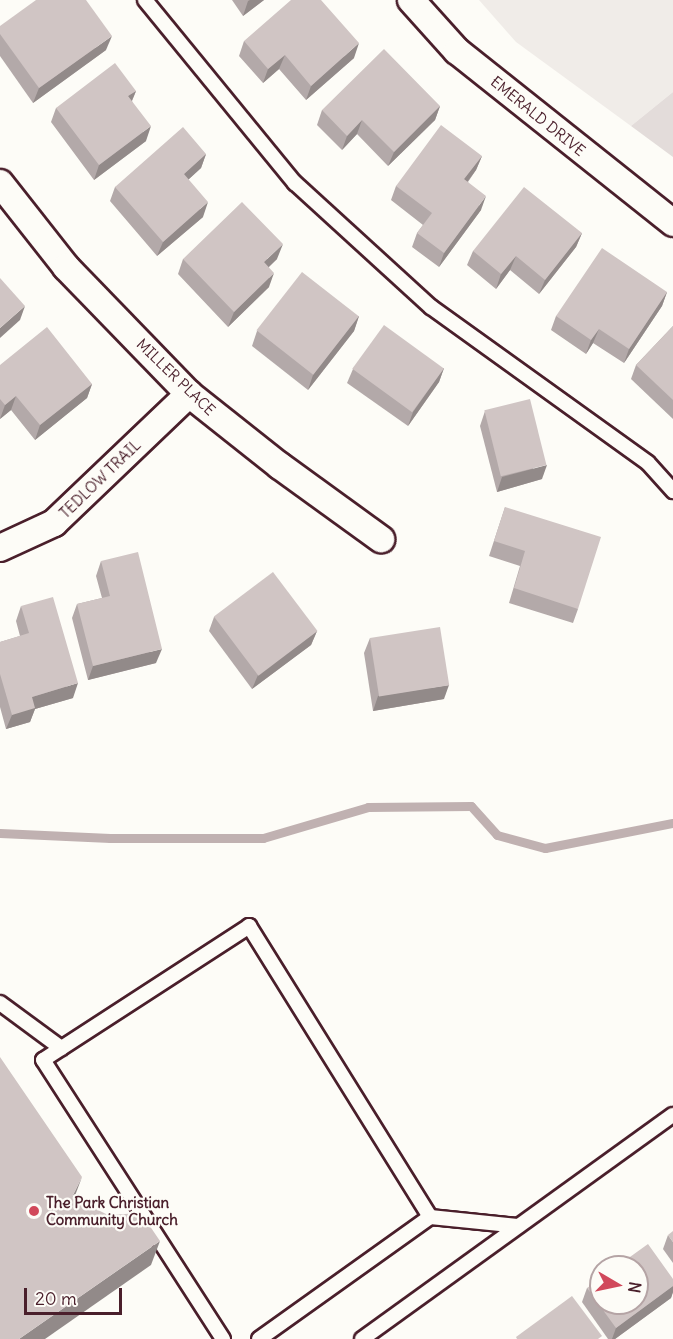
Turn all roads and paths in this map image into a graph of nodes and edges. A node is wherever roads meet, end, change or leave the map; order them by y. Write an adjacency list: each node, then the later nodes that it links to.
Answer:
1 (145, 0): 6 (lane)
2 (411, 0): 4 (street, EMERALD DRIVE)
3 (0, 183): 5 (street, MILLER PLACE)
4 (673, 223)
5 (189, 394): 7 (street, MILLER PLACE); 8 (street, TEDLOW TRAIL)
6 (673, 491)
7 (381, 539)
8 (1, 546)
9 (0, 1003): 10 (lane)
10 (62, 1048): 12 (lane); 14 (lane)
11 (673, 1115): 13 (lane)
12 (430, 1217): 13 (lane); 15 (lane)
13 (518, 1226): 16 (lane)
14 (223, 1339)
15 (259, 1339)
16 (362, 1339)

